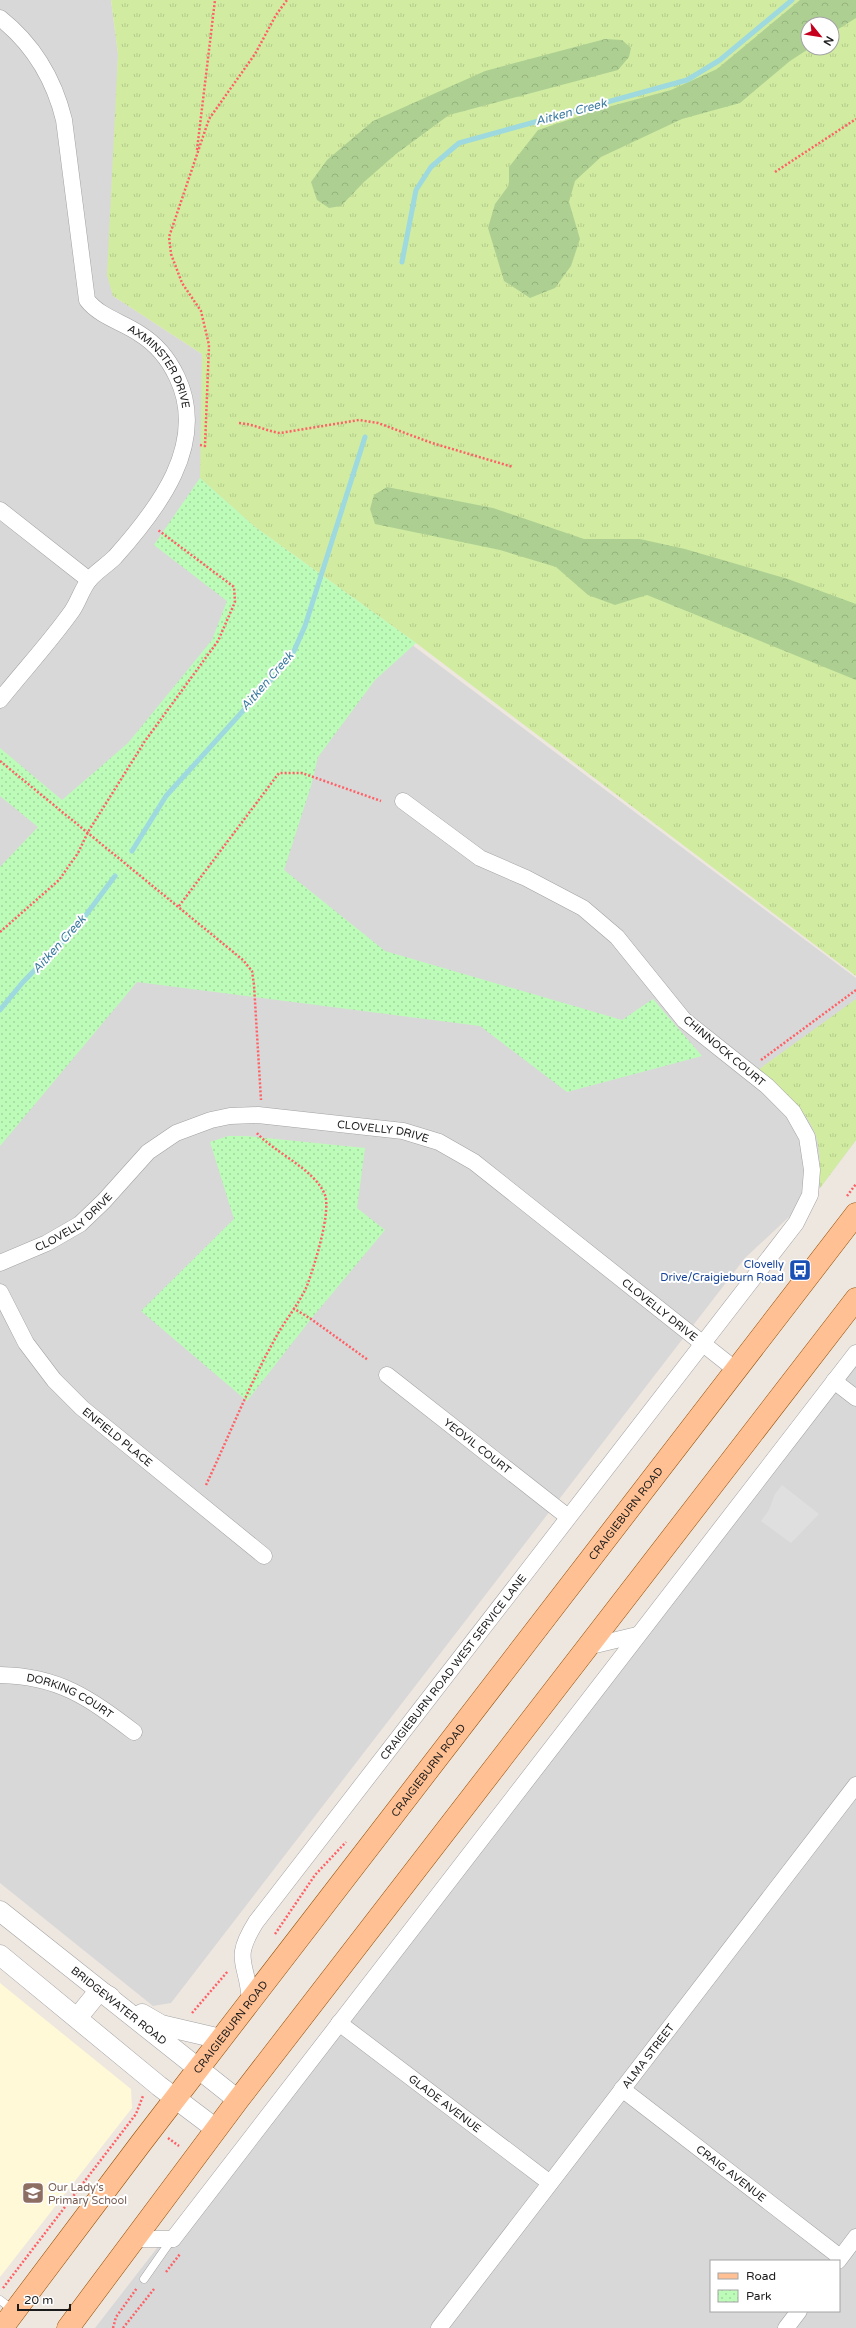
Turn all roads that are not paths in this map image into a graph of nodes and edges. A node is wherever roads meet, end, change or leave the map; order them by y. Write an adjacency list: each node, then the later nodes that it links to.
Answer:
1 (0, 18): 3 (street, AXMINSTER DRIVE)
2 (0, 510): 3 (street)
3 (89, 580): 4 (street, AXMINSTER DRIVE)
4 (0, 700)
5 (403, 801): 10 (street, CHINNOCK COURT)
6 (849, 1208): 12 (main road, CRAIGIEBURN ROAD)
7 (0, 1262): 10 (street, CLOVELLY DRIVE)
8 (0, 1292): 17 (street, ENFIELD PLACE)
9 (856, 1299): 19 (main road)
10 (702, 1344): 12 (street, CLOVELLY DRIVE); 16 (street, CRAIGIEBURN ROAD WEST SERVICE LANE)
11 (856, 1353): 14 (street)
12 (736, 1370): 26 (main road, CRAIGIEBURN ROAD)
13 (387, 1374): 16 (street, YEOVIL COURT)
14 (834, 1381): 15 (street); 18 (street)
15 (856, 1398)
16 (568, 1517): 26 (street, CRAIGIEBURN ROAD WEST SERVICE LANE)
17 (264, 1556)
18 (637, 1635): 19 (street); 28 (street)
19 (587, 1647): 33 (main road)
20 (0, 1675): 21 (street, DORKING COURT)
21 (134, 1732)
22 (856, 1784): 31 (street, ALMA STREET)
23 (0, 1912): 25 (street, BRIDGEWATER ROAD)
24 (0, 1955): 27 (street)
25 (99, 1991): 27 (street); 29 (street); 30 (street, BRIDGEWATER ROAD)
26 (250, 2002): 29 (main road, CRAIGIEBURN ROAD)
27 (78, 2017): 32 (street)
28 (339, 2023): 35 (street, GLADE AVENUE); 38 (street)
29 (221, 2039): 30 (main road, CRAIGIEBURN ROAD)
30 (199, 2069): 32 (main road, CRAIGIEBURN ROAD); 33 (street, BRIDGEWATER ROAD)
31 (622, 2089): 35 (street, ALMA STREET); 39 (street, CRAIG AVENUE)
32 (176, 2098): 34 (street); 42 (main road, CRAIGIEBURN ROAD)
33 (238, 2100): 34 (main road)
34 (216, 2129): 37 (main road)
35 (550, 2183): 44 (street, ALMA STREET)
36 (856, 2237): 39 (street)
37 (135, 2239): 38 (street); 43 (main road)
38 (173, 2239): 40 (lane)
39 (839, 2259)
40 (144, 2279)
41 (798, 2312): 45 (street)
42 (6, 2313)
43 (68, 2328)
44 (439, 2328)
45 (786, 2328)

